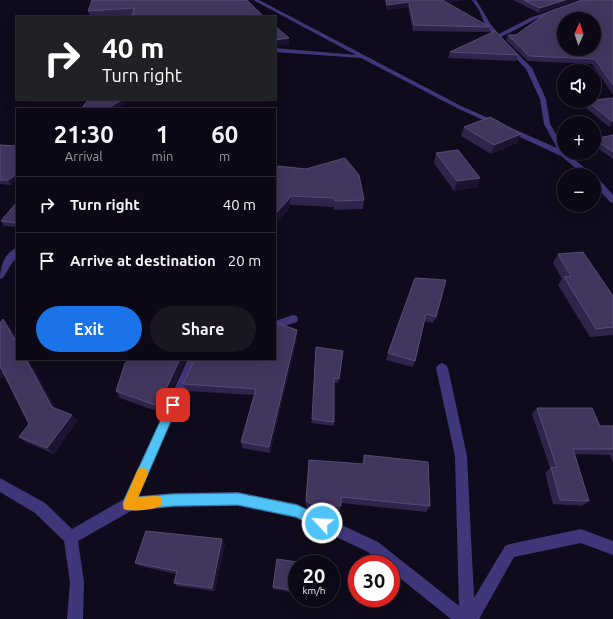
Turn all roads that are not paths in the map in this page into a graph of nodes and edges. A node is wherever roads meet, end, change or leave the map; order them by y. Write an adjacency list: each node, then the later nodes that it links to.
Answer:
1 (255, 0): 4 (street)
2 (474, 0): 6 (street)
3 (559, 9): 6 (street)
4 (288, 16): 5 (street); 8 (street)
5 (276, 19)
6 (499, 36): 9 (street)
7 (276, 50): 8 (street)
8 (363, 57): 10 (street)
9 (557, 142)
10 (557, 151)
11 (571, 160): 12 (street)
12 (581, 168)
13 (601, 187): 14 (street)
14 (613, 200)
15 (16, 252): 16 (street)
16 (0, 276)
17 (293, 319): 18 (street)
18 (276, 325)
19 (194, 360): 22 (street)
20 (442, 368): 27 (street)
21 (0, 485): 23 (street)
22 (129, 504): 23 (street); 26 (street)
23 (71, 538): 25 (street)
24 (613, 548): 27 (street)
25 (75, 619)
26 (463, 619)
27 (469, 619)

